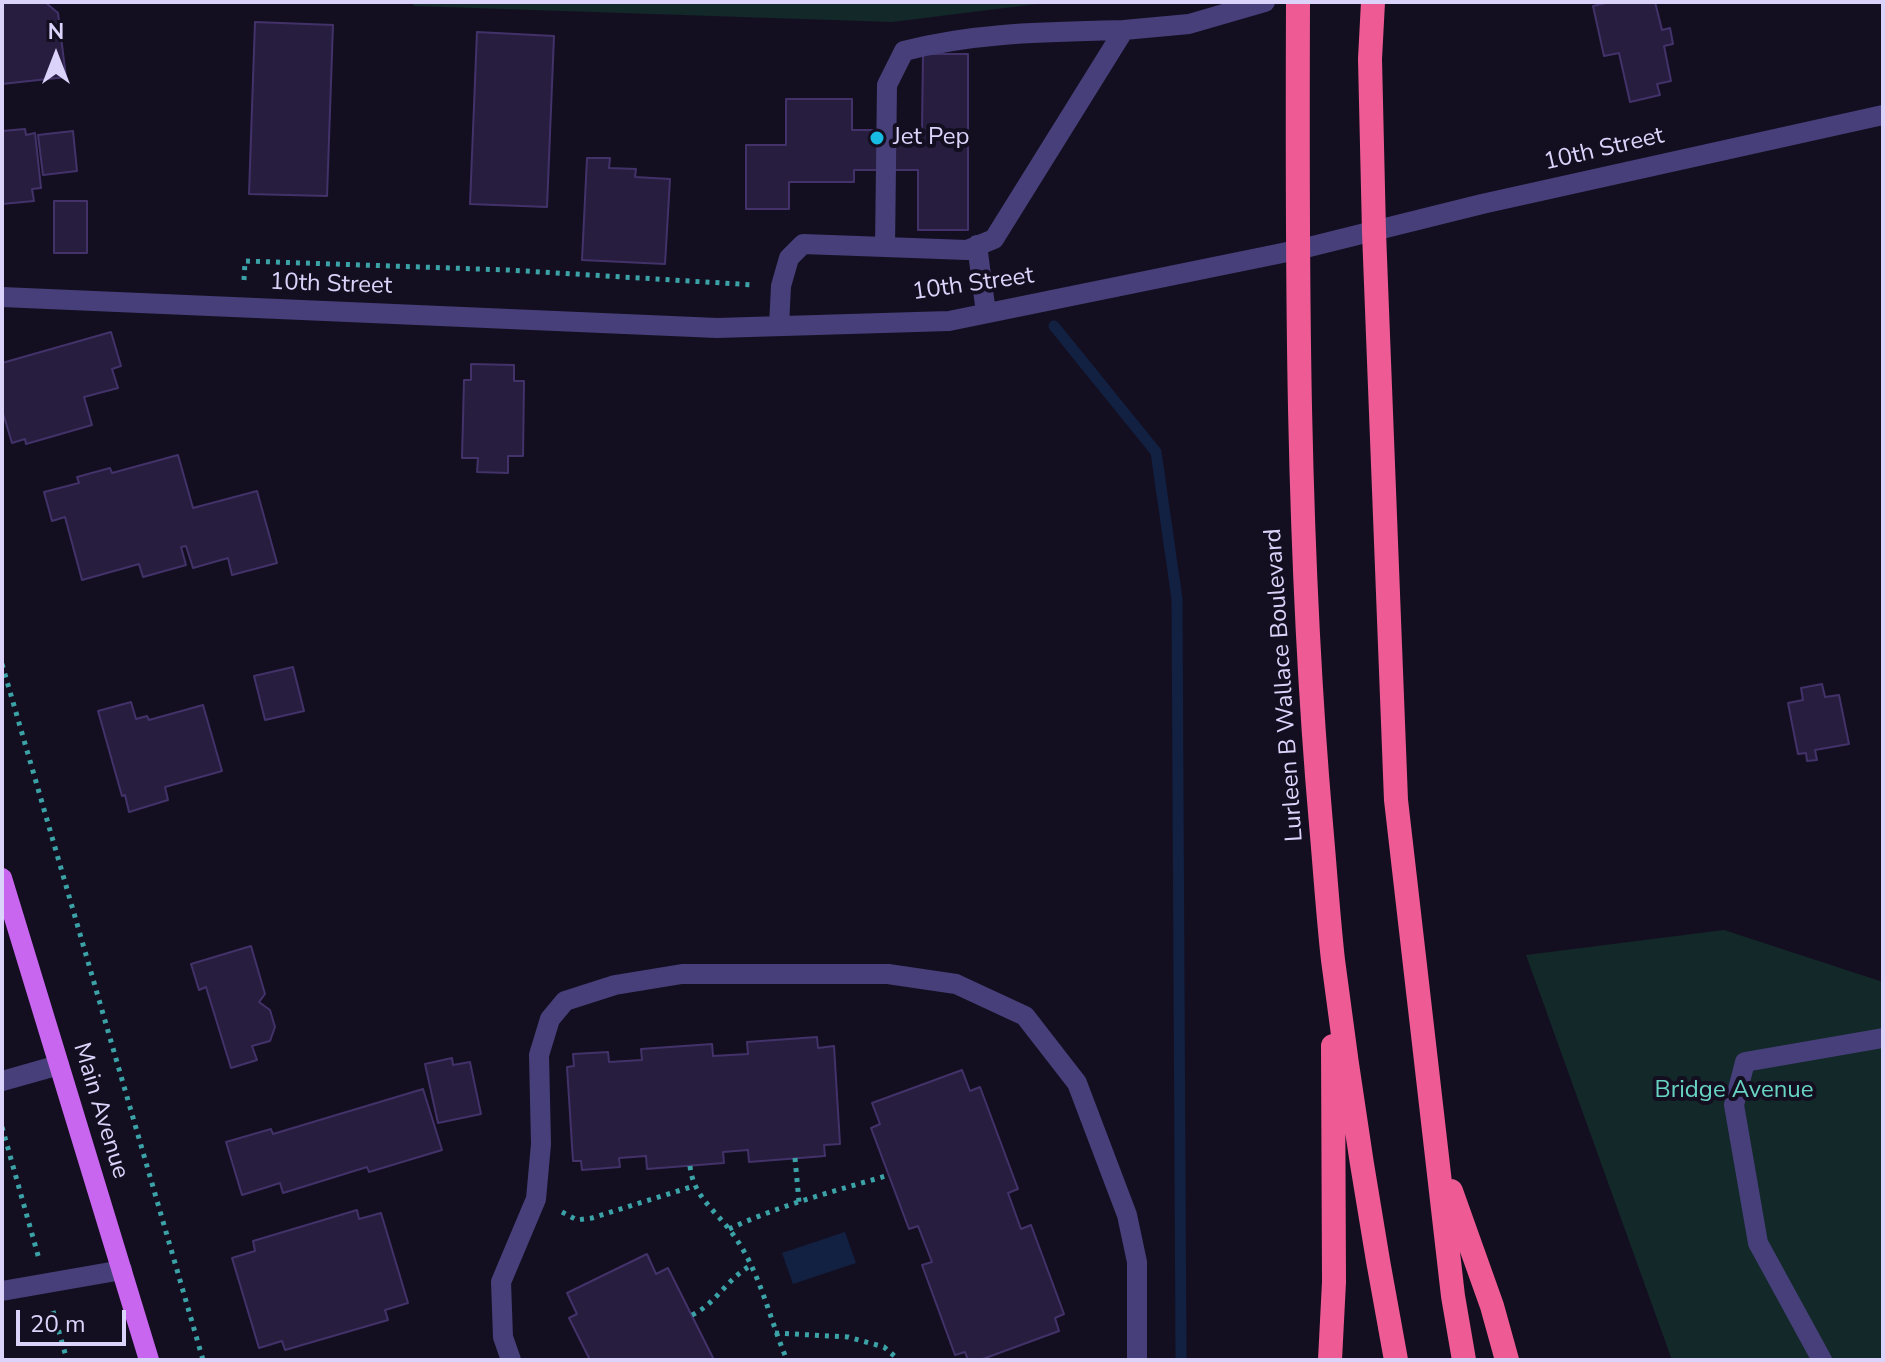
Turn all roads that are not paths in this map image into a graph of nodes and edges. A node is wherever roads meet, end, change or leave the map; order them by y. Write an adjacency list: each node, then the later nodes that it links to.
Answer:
1 (1265, 2): 4 (street)
2 (1298, 2): 9 (highway, Lurleen B Wallace Boulevard)
3 (1373, 2): 6 (highway)
4 (1124, 30): 7 (street); 8 (street)
5 (1883, 115): 6 (street, 10th Street)
6 (1374, 232): 9 (street, 10th Street); 18 (highway)
7 (977, 245): 8 (street); 11 (street)
8 (885, 247): 12 (street)
9 (1297, 250): 11 (street, 10th Street); 14 (highway, Lurleen B Wallace Boulevard)
10 (2, 297): 12 (street, 10th Street)
11 (986, 313): 12 (street, 10th Street)
12 (779, 326)
13 (2, 878): 16 (main road, Main Avenue)
14 (1333, 960): 24 (highway); 25 (highway, Lurleen B Wallace Boulevard)
15 (1883, 1038): 28 (street)
16 (59, 1065): 17 (street); 19 (main road, Main Avenue)
17 (2, 1081)
18 (1436, 1150): 26 (highway); 27 (highway)
19 (122, 1270): 20 (street); 22 (main road, Main Avenue)
20 (2, 1291)
21 (508, 1359): 23 (street)
22 (149, 1360)
23 (1137, 1360)
24 (1330, 1360)
25 (1396, 1360)
26 (1464, 1360)
27 (1507, 1360)
28 (1822, 1360)

